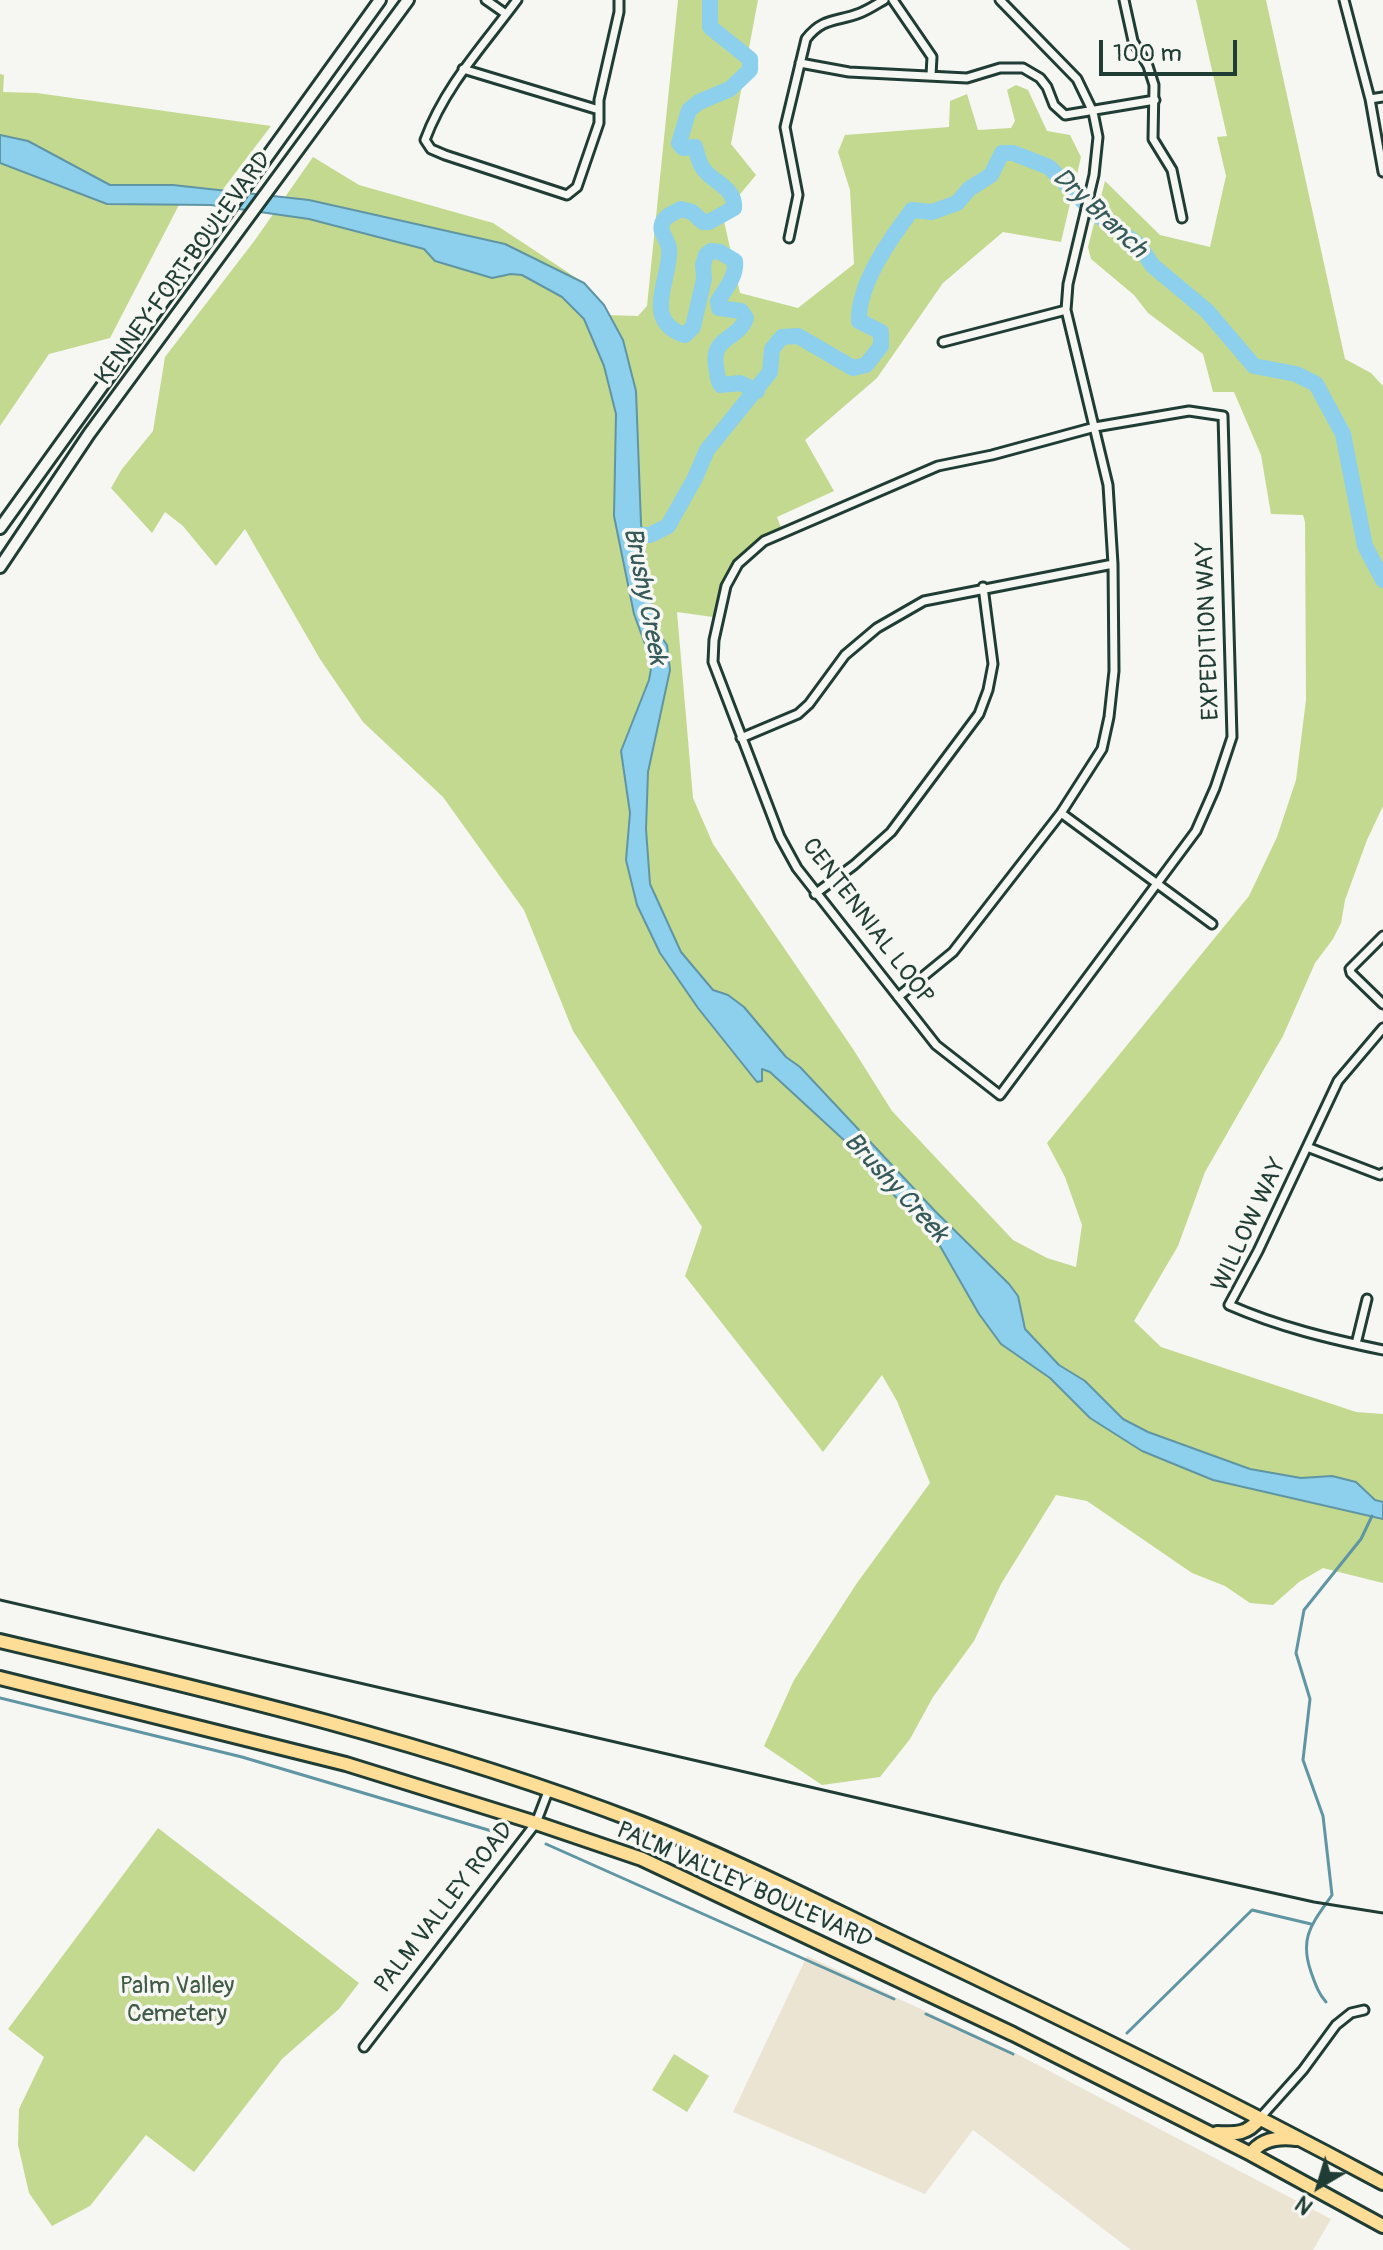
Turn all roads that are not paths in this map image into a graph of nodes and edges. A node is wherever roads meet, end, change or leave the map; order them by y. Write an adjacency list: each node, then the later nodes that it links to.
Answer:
1 (380, 0): 26 (main road, KENNEY FORT BOULEVARD)
2 (408, 0): 28 (main road, KENNEY FORT BOULEVARD)
3 (486, 0): 11 (street)
4 (619, 0): 18 (street)
5 (884, 0): 12 (street)
6 (893, 0): 14 (street)
7 (1000, 0): 19 (street)
8 (1124, 0): 17 (street)
9 (1344, 0): 16 (street)
10 (515, 1): 11 (street)
11 (506, 14): 13 (street)
12 (800, 63): 14 (street); 22 (street)
13 (463, 69): 18 (street); 18 (street)
14 (931, 75): 19 (street)
15 (1383, 97): 16 (street)
16 (1370, 99): 20 (street)
17 (1155, 100): 19 (street); 21 (street)
18 (599, 110)
19 (1093, 112): 23 (street)
20 (1383, 172)
21 (1182, 218)
22 (789, 238)
23 (1066, 310): 24 (street); 25 (street)
24 (943, 342)
25 (1095, 427): 27 (street); 30 (street, CENTENNIAL LOOP); 32 (street, EXPEDITION WAY)
26 (0, 528)
27 (1113, 564): 29 (street); 31 (street)
28 (0, 567)
29 (983, 587): 30 (street); 33 (street)
30 (741, 738): 33 (street, CENTENNIAL LOOP)
31 (1061, 813): 32 (street); 36 (street)
32 (1157, 884): 34 (street); 39 (street, EXPEDITION WAY)
33 (815, 894): 36 (street, CENTENNIAL LOOP)
34 (1212, 924)
35 (1383, 936): 37 (street)
36 (898, 997): 39 (street, CENTENNIAL LOOP)
37 (1383, 1004)
38 (1383, 1028): 40 (street, WILLOW WAY)
39 (1000, 1095)
40 (1307, 1147): 41 (street); 43 (street, WILLOW WAY)
41 (1383, 1173)
42 (1367, 1299): 43 (street)
43 (1356, 1344): 44 (street, WILLOW WAY)
44 (1383, 1350)
45 (0, 1641): 47 (highway, PALM VALLEY BOULEVARD)
46 (0, 1678): 48 (highway, PALM VALLEY BOULEVARD)
47 (549, 1789): 48 (street, PALM VALLEY ROAD); 51 (highway, PALM VALLEY BOULEVARD)
48 (536, 1823): 50 (street, PALM VALLEY ROAD); 52 (highway, PALM VALLEY BOULEVARD)
49 (1364, 2010): 51 (street)
50 (364, 2047)
51 (1260, 2118): 52 (highway); 53 (highway, PALM VALLEY BOULEVARD)
52 (1209, 2133): 54 (highway, PALM VALLEY BOULEVARD)
53 (1303, 2141): 54 (highway); 55 (highway, PALM VALLEY BOULEVARD)
54 (1251, 2154): 56 (highway, PALM VALLEY BOULEVARD)
55 (1383, 2183)
56 (1383, 2226)

